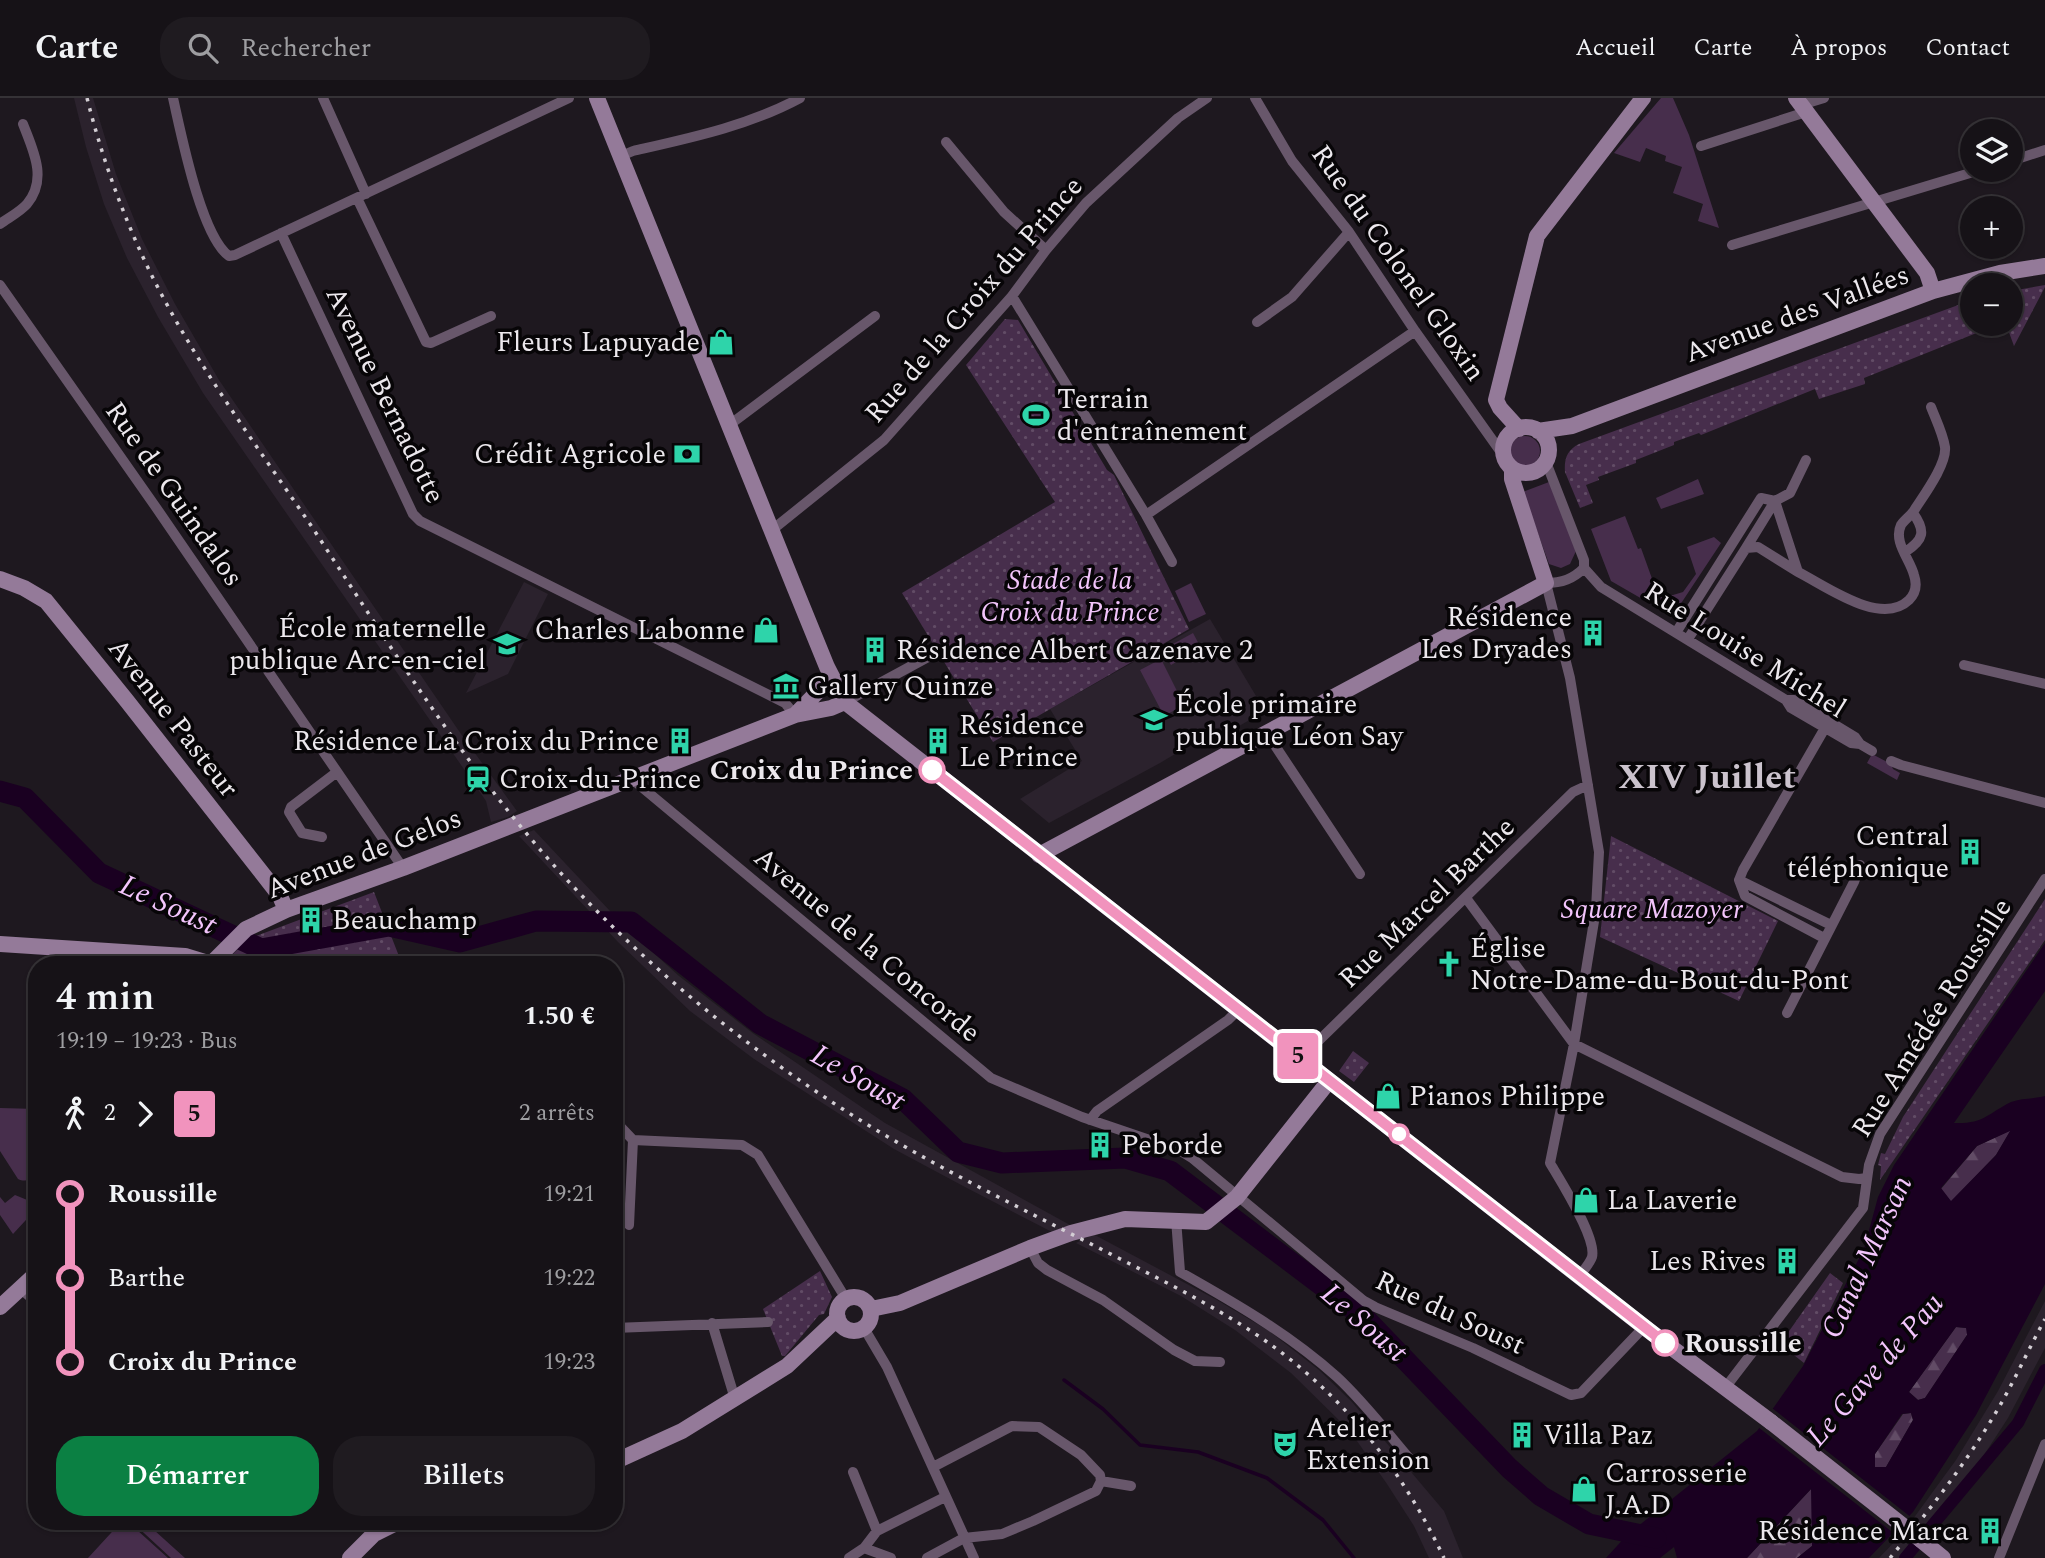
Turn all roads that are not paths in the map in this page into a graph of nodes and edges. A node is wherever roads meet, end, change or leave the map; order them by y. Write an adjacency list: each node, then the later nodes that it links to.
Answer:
1 (173, 98): 22 (street)
2 (323, 98): 18 (street)
3 (569, 98): 18 (street)
4 (597, 98): 15 (street)
5 (800, 98): 15 (street)
6 (1207, 98): 24 (street, Rue de la Croix du Prince)
7 (1255, 98): 21 (street, Rue du Colonel Gloxin)
8 (1643, 98): 36 (street)
9 (1824, 98): 10 (street)
10 (1801, 105): 13 (street); 19 (street)
11 (23, 124): 20 (street)
12 (946, 142): 24 (street)
13 (1701, 146)
14 (2045, 150): 16 (street)
15 (621, 156): 34 (street)
16 (2023, 156)
17 (1960, 176): 19 (street)
18 (362, 196): 22 (street); 29 (street)
19 (1872, 202): 23 (street); 27 (street)
20 (0, 224)
21 (1349, 232): 31 (street); 32 (street, Rue du Colonel Gloxin)
22 (281, 233): 60 (street, Avenue Bernadotte)
23 (1732, 246)
24 (1046, 250): 28 (street, Rue de la Croix du Prince)
25 (2045, 266): 27 (street, Avenue des Vallées)
26 (0, 285): 65 (street, Rue de Guindalos)
27 (1933, 291): 35 (street, Avenue des Vallées)
28 (1012, 296): 44 (street); 45 (street, Rue de la Croix du Prince)
29 (491, 316)
30 (875, 316): 34 (street)
31 (1257, 322)
32 (1415, 331): 39 (street, Rue du Colonel Gloxin); 44 (street)
33 (1931, 407): 43 (street)
34 (728, 426): 45 (street)
35 (1573, 426): 37 (street, Avenue des Vallées); 38 (street, Avenue des Vallées)
36 (1519, 429): 37 (street); 39 (street)
37 (1538, 431): 38 (street)
38 (1547, 454): 41 (street); 49 (street)
39 (1503, 455): 41 (street)
40 (1806, 460): 42 (street)
41 (1512, 469): 52 (street)
42 (1775, 501): 46 (street); 50 (street); 53 (street)
43 (1913, 513): 47 (street); 47 (street)
44 (1146, 515): 48 (street)
45 (772, 530): 57 (street)
46 (1746, 548): 50 (street); 54 (street)
47 (1905, 552): 50 (street)
48 (1172, 562)
49 (1580, 572): 52 (street); 53 (street, Rue Louise Michel)
50 (1798, 572)
51 (0, 579): 77 (street, Avenue Pasteur)
52 (1546, 583): 62 (street); 67 (street)
53 (1677, 631): 54 (street, Rue Louise Michel)
54 (1688, 639): 61 (street, Rue Louise Michel)
55 (929, 657): 59 (street)
56 (1964, 665): 58 (street)
57 (832, 677): 59 (street); 60 (street)
58 (2045, 684)
59 (845, 702): 60 (street, Avenue de Gelos); 70 (street)
60 (794, 715): 66 (street, Avenue de Gelos)
61 (1827, 725): 63 (street, Rue Louise Michel); 74 (street)
62 (1266, 732): 70 (street); 73 (street)
63 (1872, 751)
64 (1891, 761): 68 (street)
65 (337, 772): 69 (street); 72 (street, Rue de Guindalos)
66 (632, 779): 72 (street, Avenue de Gelos); 88 (street, Avenue de la Concorde)
67 (1588, 785): 76 (street, Rue Marcel Barthe); 85 (street)
68 (2045, 803)
69 (323, 837)
70 (1039, 855): 83 (street)
71 (1860, 865): 78 (street)
72 (403, 869): 77 (street, Avenue de Gelos)
73 (1360, 874)
74 (1739, 880): 78 (street); 79 (street)
75 (2045, 880): 91 (street, Rue Amédée Roussille)
76 (1466, 898): 85 (street); 86 (street, Rue Marcel Barthe)
77 (286, 910): 82 (street, Avenue de Gelos)
78 (1831, 925): 79 (street)
79 (1824, 938): 84 (street)
80 (0, 944): 81 (street)
81 (185, 956)
82 (218, 956)
83 (1238, 1010): 86 (street); 88 (street)
84 (1787, 1013)
85 (1574, 1044): 91 (street); 96 (street)
86 (1301, 1058): 87 (street)
87 (1329, 1080): 92 (street); 96 (street)
88 (1090, 1120): 92 (street, Avenue de la Concorde)
89 (623, 1129): 90 (street)
90 (634, 1140): 94 (street); 100 (street)
91 (1867, 1178): 110 (street, Rue Amédée Roussille)
92 (1234, 1200): 93 (street); 106 (street, Rue du Soust)
93 (1176, 1219): 95 (street); 114 (street)
94 (629, 1225)
95 (1030, 1248): 102 (street); 109 (street)
96 (1580, 1275): 106 (street)
97 (28, 1282): 98 (street)
98 (21, 1289): 99 (street); 101 (street)
99 (28, 1295)
100 (846, 1299): 102 (street); 103 (street)
101 (0, 1307)
102 (871, 1309): 108 (street)
103 (838, 1318): 108 (street); 111 (street)
104 (768, 1322): 105 (street)
105 (712, 1323): 107 (street); 111 (street)
106 (1644, 1327): 110 (street)
107 (623, 1328)
108 (864, 1328): 115 (street)
109 (1220, 1362)
110 (1725, 1388): 129 (street, bridge)
111 (735, 1399): 113 (street)
112 (2045, 1444): 130 (street)
113 (623, 1458)
114 (1409, 1458)
115 (933, 1467): 117 (street); 119 (street)
116 (853, 1472): 121 (street)
117 (1101, 1480): 118 (street); 122 (street)
118 (1131, 1486)
119 (945, 1497): 121 (street); 122 (street)
120 (382, 1530): 124 (street)
121 (877, 1531): 123 (street)
122 (964, 1538): 127 (street); 128 (street)
123 (864, 1548): 125 (street); 126 (street)
124 (350, 1558)
125 (849, 1558)
126 (891, 1558)
127 (927, 1558)
128 (974, 1558)
129 (1943, 1558)
130 (1999, 1558)

